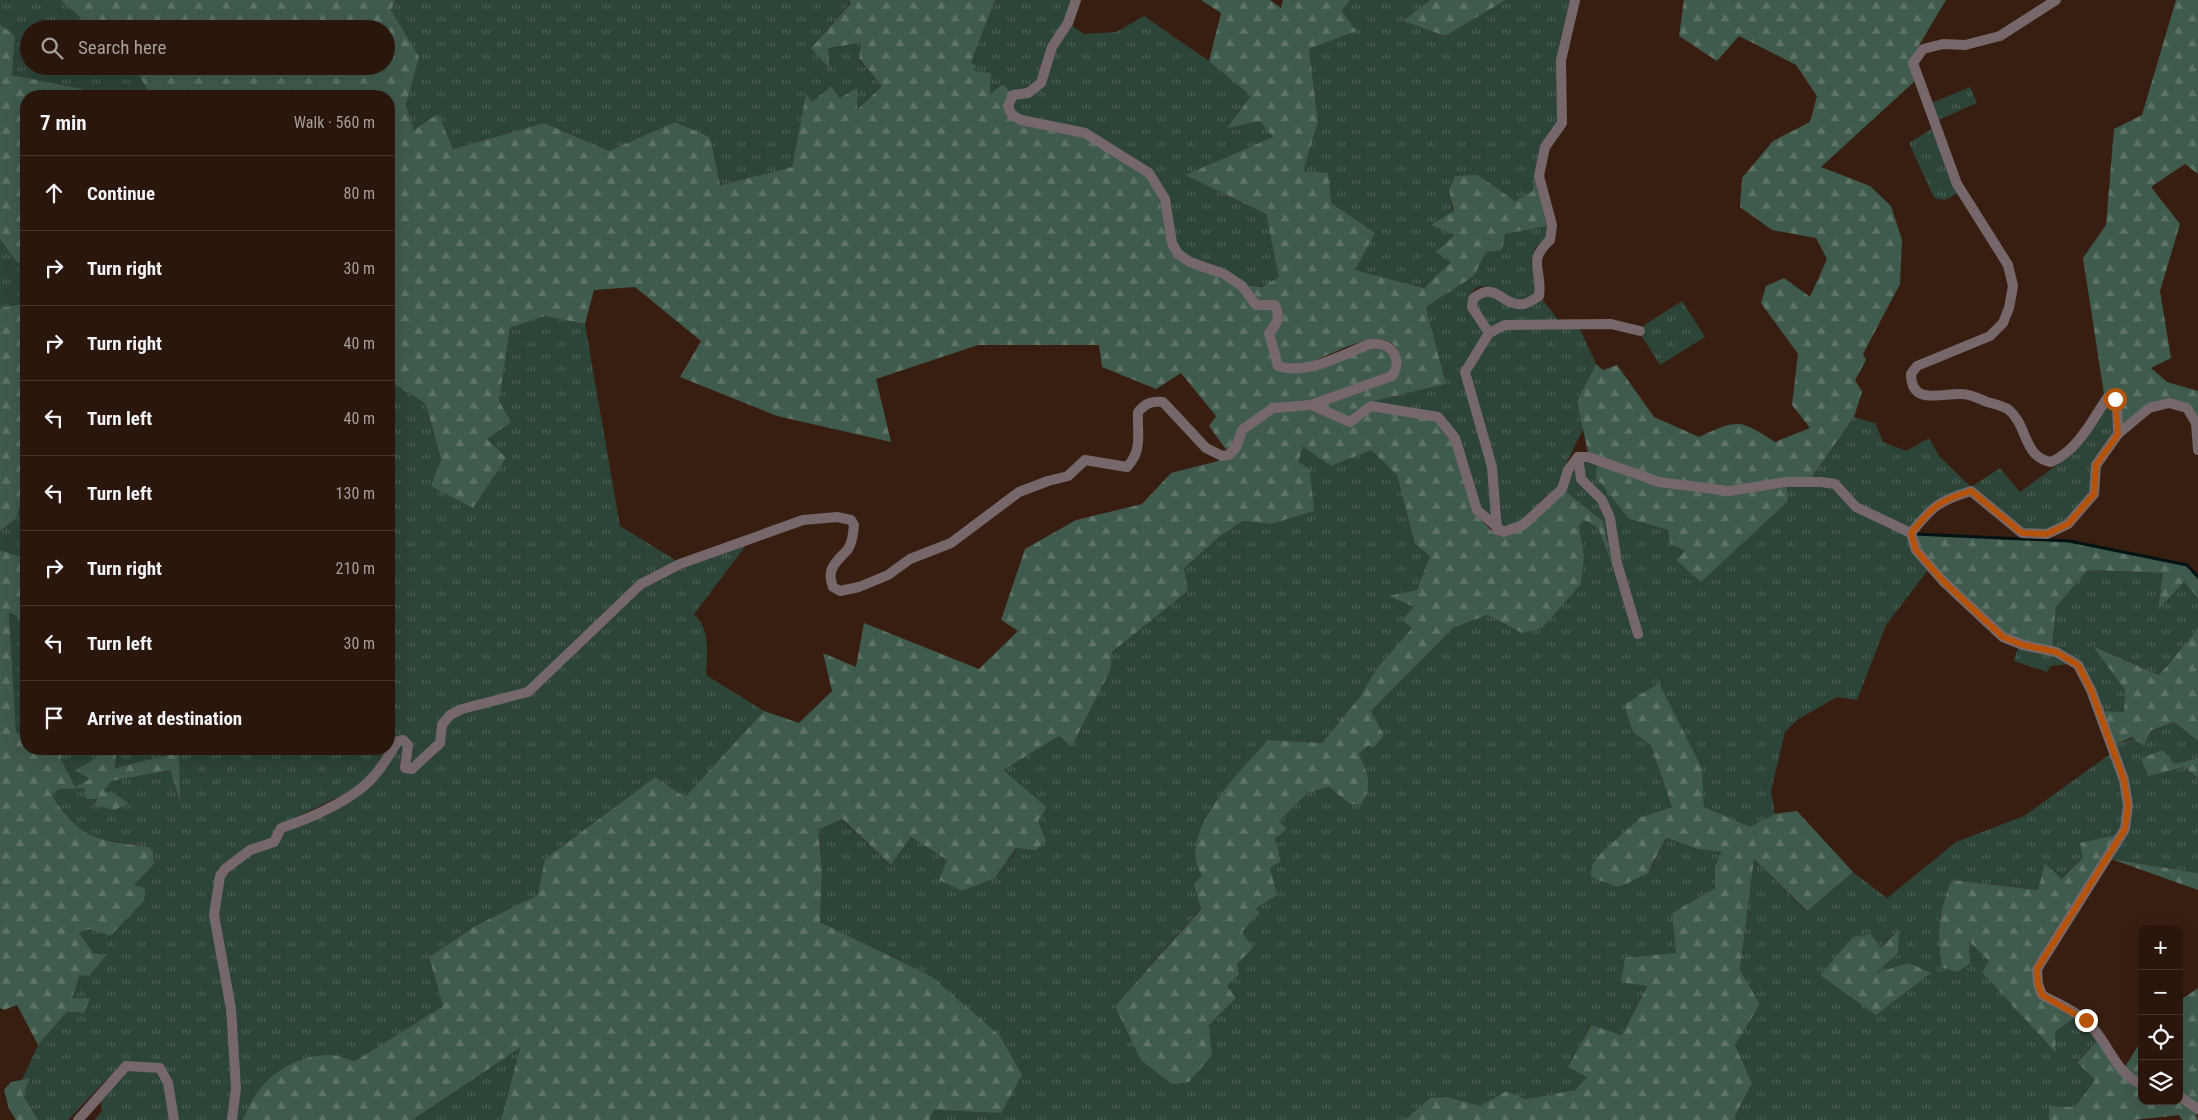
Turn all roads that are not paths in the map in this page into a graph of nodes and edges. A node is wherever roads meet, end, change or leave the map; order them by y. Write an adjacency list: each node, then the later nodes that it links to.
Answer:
1 (1076, 0): 6 (street)
2 (1575, 0): 5 (street)
3 (2056, 0): 7 (street)
4 (1640, 331): 5 (street)
5 (1489, 333): 10 (street)
6 (1311, 406): 10 (street); 13 (street)
7 (2118, 434): 8 (street); 11 (street)
8 (2198, 450)
9 (1578, 457): 10 (street); 11 (street); 12 (street)
10 (1497, 530)
11 (1911, 533): 15 (street)
12 (1638, 634)
13 (395, 746)
14 (389, 755): 20 (street)
15 (2138, 1083)
16 (2183, 1099): 17 (street)
17 (2198, 1109)
18 (78, 1120): 19 (street)
19 (174, 1120)
20 (232, 1120)

